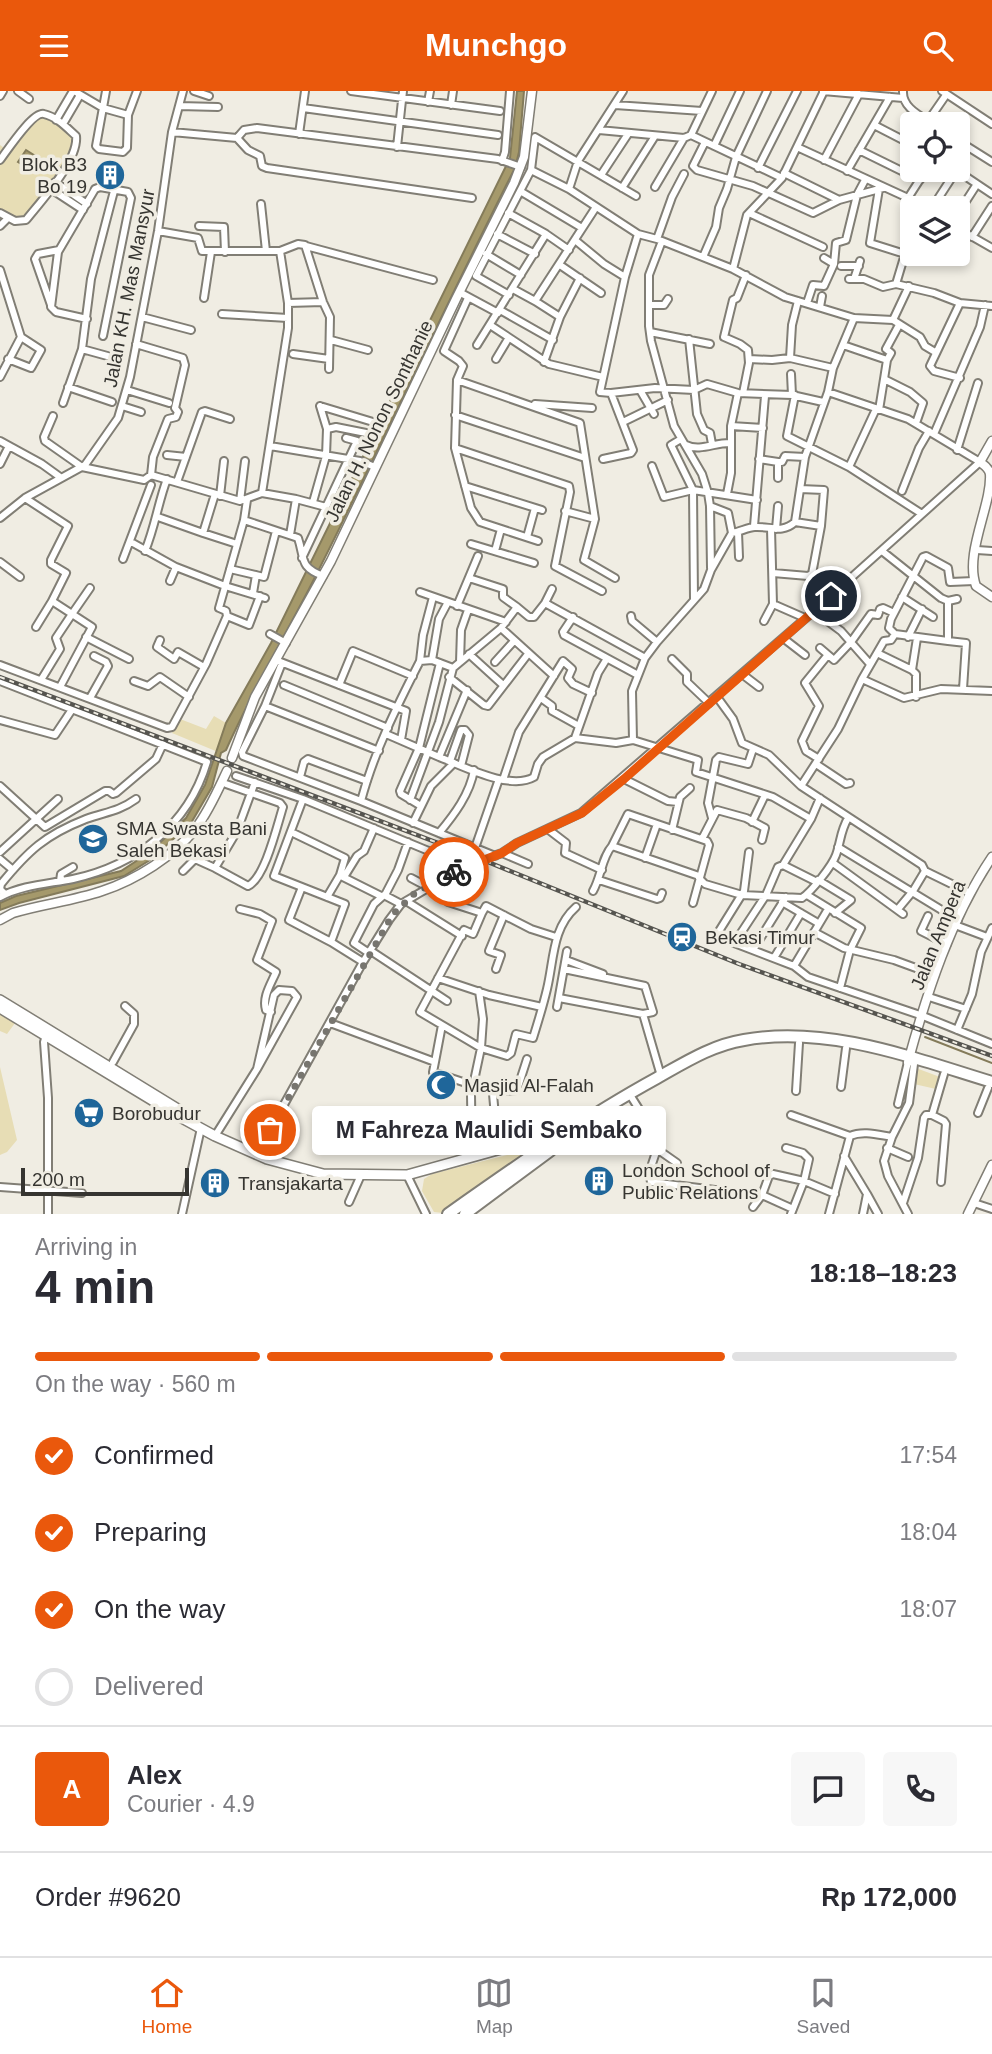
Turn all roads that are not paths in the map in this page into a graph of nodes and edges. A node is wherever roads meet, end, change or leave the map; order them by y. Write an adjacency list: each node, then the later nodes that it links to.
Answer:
1 (3, 91): 27 (street)
2 (18, 91): 30 (street)
3 (106, 91): 36 (street)
4 (138, 91): 42 (street)
5 (183, 91): 34 (street, Jalan KH. Mas Mansyur)
6 (194, 91): 28 (street)
7 (305, 91): 37 (street)
8 (354, 91): 21 (street)
9 (430, 91): 31 (street)
10 (453, 91): 33 (street)
11 (510, 91): 69 (street)
12 (531, 91): 71 (street, Jalan H. Nonon Sonthanie)
13 (623, 91): 32 (street)
14 (712, 91): 39 (street)
15 (740, 91): 59 (street)
16 (767, 91): 65 (street)
17 (797, 91): 72 (street)
18 (823, 91): 20 (street); 61 (street)
19 (76, 92): 36 (street); 44 (street)
20 (851, 92): 23 (street)
21 (382, 93): 25 (street)
22 (944, 93): 41 (street); 45 (street)
23 (859, 94): 24 (street); 67 (street)
24 (878, 94): 29 (street)
25 (402, 95): 31 (street); 43 (street)
26 (903, 95): 29 (street); 40 (street)
27 (0, 96)
28 (209, 96)
29 (890, 97): 46 (street)
30 (29, 99)
31 (428, 102): 33 (street)
32 (615, 104): 39 (street); 47 (street)
33 (451, 105): 38 (street)
34 (179, 106): 35 (street); 48 (street, Jalan KH. Mas Mansyur)
35 (218, 107)
36 (103, 108): 42 (street); 42 (street)
37 (303, 108): 43 (street); 49 (street)
38 (500, 111)
39 (702, 111): 52 (street)
40 (915, 112)
41 (933, 112)
42 (128, 115)
43 (400, 121): 51 (street); 60 (street)
44 (59, 122): 63 (street); 83 (street)
45 (992, 124)
46 (874, 125): 56 (street); 64 (street)
47 (599, 130): 50 (street); 68 (street)
48 (172, 132): 54 (street); 109 (street, Jalan KH. Mas Mansyur)
49 (299, 134): 54 (street); 60 (street)
50 (628, 134): 53 (street); 77 (street)
51 (499, 135)
52 (691, 135): 55 (street); 57 (street)
53 (655, 136): 55 (street); 85 (street)
54 (237, 138): 96 (street)
55 (684, 138): 84 (street)
56 (900, 138)
57 (705, 142): 59 (street); 80 (street)
58 (0, 145): 63 (street)
59 (713, 146): 65 (street)
60 (397, 147): 69 (street)
61 (797, 147): 67 (street); 78 (street)
62 (970, 148): 70 (street)
63 (7, 151): 66 (street)
64 (859, 151): 74 (street); 75 (street)
65 (736, 157): 72 (street); 80 (street)
66 (1, 158)
67 (824, 160): 75 (street)
68 (578, 161): 73 (street); 77 (street); 87 (street)
69 (504, 162): 71 (street)
70 (992, 162)
71 (519, 166): 142 (street, Jalan H. Nonon Sonthanie)
72 (758, 168): 78 (street)
73 (531, 170): 87 (street); 89 (street)
74 (900, 170)
75 (847, 171): 81 (street)
76 (684, 174): 115 (street)
77 (601, 175): 85 (street)
78 (783, 176): 90 (street); 97 (street)
79 (970, 179): 82 (street)
80 (730, 180): 90 (street); 128 (street)
81 (865, 180): 86 (street); 92 (street)
82 (977, 184): 91 (street); 95 (street)
83 (53, 186): 100 (street); 105 (street)
84 (656, 187)
85 (622, 188): 93 (street)
86 (881, 188): 92 (street); 94 (street); 125 (street)
87 (569, 189): 101 (street)
88 (114, 191): 100 (street); 165 (street); 170 (street)
89 (520, 191): 103 (street); 108 (street)
90 (769, 194): 97 (street); 104 (street)
91 (992, 194)
92 (857, 195): 97 (street); 131 (street)
93 (636, 196)
94 (903, 196)
95 (969, 196)
96 (472, 198)
97 (839, 200)
98 (261, 204): 121 (street)
99 (992, 206): 113 (street)
100 (85, 207): 119 (street)
101 (596, 207): 108 (street); 110 (street)
102 (0, 213): 105 (street)
103 (508, 213): 111 (street); 112 (street)
104 (749, 213): 117 (street); 133 (street)
105 (7, 219): 106 (street)
106 (0, 226)
107 (200, 226): 124 (street)
108 (582, 228): 114 (street)
109 (158, 231): 123 (street); 161 (street, Jalan KH. Mas Mansyur)
110 (638, 233): 115 (street); 137 (street)
111 (496, 234): 126 (street); 127 (street)
112 (547, 234): 120 (street); 127 (street)
113 (972, 237): 118 (street)
114 (575, 240): 120 (street); 137 (street)
115 (660, 240): 128 (street); 155 (street)
116 (306, 246): 122 (street); 139 (street); 151 (street)
117 (823, 247)
118 (992, 248)
119 (59, 250): 157 (street); 157 (street)
120 (569, 250): 130 (street)
121 (266, 251): 122 (street); 124 (street)
122 (280, 251): 152 (street)
123 (211, 252): 124 (street); 146 (street)
124 (225, 252)
125 (900, 252)
126 (486, 254): 135 (street); 143 (street)
127 (535, 254): 135 (street)
128 (703, 257): 133 (street)
129 (824, 258): 131 (street)
130 (560, 265): 138 (street); 149 (street)
131 (837, 265): 140 (street); 153 (street)
132 (901, 266): 140 (street)
133 (733, 269): 136 (street)
134 (0, 270): 171 (street)
135 (521, 275): 143 (street)
136 (746, 275): 150 (street); 189 (street)
137 (625, 277): 198 (street)
138 (580, 278): 144 (street); 162 (street)
139 (433, 280)
140 (896, 284): 141 (street)
141 (909, 286): 154 (street); 166 (street)
142 (459, 292): 147 (street); 261 (street, Jalan H. Nonon Sonthanie)
143 (511, 292): 149 (street); 159 (street)
144 (601, 293)
145 (822, 296): 158 (street)
146 (204, 298)
147 (468, 298): 159 (street); 201 (street)
148 (668, 299): 155 (street)
149 (535, 301): 162 (street)
150 (798, 301): 153 (street); 185 (street)
151 (323, 302): 152 (street); 174 (street)
152 (288, 303): 163 (street)
153 (807, 303): 158 (street)
154 (960, 303): 156 (street); 182 (street)
155 (649, 305): 169 (street)
156 (989, 305): 199 (street)
157 (51, 307): 165 (street)
158 (820, 307): 164 (street)
159 (499, 311): 167 (street); 175 (street)
160 (222, 314): 163 (street)
161 (142, 317): 168 (street); 176 (street, Jalan KH. Mas Mansyur)
162 (560, 317): 175 (street)
163 (288, 318): 244 (street)
164 (854, 318): 166 (street); 179 (street)
165 (87, 319): 180 (street)
166 (896, 322): 182 (street); 190 (street)
167 (490, 325): 172 (street); 178 (street)
168 (191, 330)
169 (650, 332): 173 (street); 204 (street)
170 (103, 336)
171 (20, 337): 186 (street); 186 (street)
172 (508, 339): 188 (street); 191 (street)
173 (689, 339): 177 (street); 207 (street)
174 (331, 340): 181 (street); 187 (street)
175 (554, 340): 191 (street)
176 (136, 344): 197 (street, Jalan KH. Mas Mansyur); 266 (street)
177 (710, 344)
178 (477, 345)
179 (843, 345): 190 (street); 192 (street)
180 (82, 349): 184 (street); 203 (street)
181 (368, 350)
182 (935, 352): 199 (street)
183 (293, 354): 187 (street)
184 (111, 357)
185 (790, 358): 189 (street); 192 (street)
186 (8, 359): 196 (street)
187 (329, 359): 193 (street)
188 (496, 359)
189 (749, 359): 210 (street)
190 (887, 360): 200 (street)
191 (544, 362): 198 (street)
192 (833, 368): 208 (street)
193 (329, 369)
194 (792, 374): 212 (street)
195 (138, 376): 197 (street)
196 (0, 377)
197 (130, 377): 205 (street, Jalan KH. Mas Mansyur)
198 (603, 377): 209 (street)
199 (960, 378): 236 (street)
200 (884, 379): 222 (street); 231 (street)
201 (457, 380): 218 (street); 225 (street)
202 (978, 383): 247 (street)
203 (68, 387): 214 (street); 216 (street)
204 (665, 388): 206 (street); 207 (street); 213 (street)
205 (127, 390): 217 (street); 219 (street, Jalan KH. Mas Mansyur)
206 (640, 390): 209 (street); 224 (street)
207 (694, 390): 210 (street); 242 (street)
208 (828, 391): 215 (street); 222 (street)
209 (611, 393): 229 (street)
210 (741, 393): 211 (street); 232 (street)
211 (765, 395): 212 (street); 233 (street)
212 (794, 395): 215 (street); 246 (street)
213 (668, 400): 224 (street); 240 (street)
214 (112, 402)
215 (823, 402): 246 (street)
216 (63, 403)
217 (169, 403)
218 (526, 403): 220 (street); 230 (street)
219 (122, 406): 223 (street); 263 (street, Jalan KH. Mas Mansyur)
220 (577, 408): 221 (street); 230 (street)
221 (592, 408)
222 (878, 409): 231 (street); 264 (street)
223 (141, 412)
224 (652, 412): 229 (street)
225 (455, 415): 245 (street); 252 (street)
226 (53, 416): 263 (street)
227 (230, 419): 250 (street)
228 (373, 422): 234 (street)
229 (623, 422): 253 (street)
230 (580, 423): 252 (street)
231 (916, 423): 236 (street)
232 (731, 426): 233 (street); 241 (street)
233 (762, 428): 254 (street)
234 (327, 429): 235 (street); 249 (street)
235 (366, 433)
236 (931, 433): 247 (street); 275 (street)
237 (346, 437): 255 (street)
238 (0, 441): 243 (street)
239 (992, 441): 259 (street)
240 (682, 442): 242 (street); 274 (street); 278 (street)
241 (731, 443): 242 (street); 279 (street)
242 (712, 444)
243 (9, 446): 260 (street); 267 (street)
244 (270, 446): 249 (street); 277 (street)
245 (455, 448): 272 (street); 289 (street)
246 (808, 448): 251 (street); 264 (street)
247 (957, 450): 259 (street)
248 (167, 455): 250 (street)
249 (326, 456): 255 (street); 285 (street)
250 (186, 457): 270 (street)
251 (805, 457): 258 (street); 273 (street)
252 (586, 458): 293 (street)
253 (603, 459)
254 (760, 459): 258 (street); 283 (street)
255 (349, 460): 261 (street); 288 (street)
256 (224, 461): 280 (street)
257 (245, 461): 284 (street)
258 (778, 462): 268 (street)
259 (980, 462): 265 (street); 290 (street)
260 (0, 464)
261 (373, 466): 325 (street, Jalan H. Nonon Sonthanie)
262 (652, 466): 274 (street)
263 (82, 467): 266 (street); 267 (street, Jalan KH. Mas Mansyur)
264 (849, 467): 290 (street)
265 (991, 471): 276 (street)
266 (150, 475): 269 (street)
267 (61, 477): 281 (street, Jalan KH. Mas Mansyur)
268 (778, 478)
269 (167, 479): 270 (street); 291 (street)
270 (177, 482): 280 (street)
271 (151, 485): 306 (street)
272 (465, 486): 298 (street); 304 (street)
273 (800, 489): 295 (street); 297 (street)
274 (692, 490): 278 (street); 341 (street)
275 (902, 491)
276 (991, 491): 309 (street)
277 (262, 493): 282 (street); 284 (street)
278 (708, 493): 279 (street); 286 (street)
279 (727, 494): 283 (street)
280 (218, 495): 284 (street); 301 (street)
281 (25, 498): 292 (street, Jalan KH. Mas Mansyur); 343 (street)
282 (296, 499): 285 (street); 303 (street)
283 (757, 500): 296 (street)
284 (243, 501): 294 (street)
285 (313, 502): 288 (street)
286 (710, 506): 302 (street); 322 (street)
287 (778, 506): 299 (street)
288 (326, 507): 316 (street)
289 (565, 511): 293 (street); 335 (street)
290 (922, 514): 312 (street)
291 (158, 517): 301 (street); 310 (street)
292 (0, 518)
293 (596, 519): 329 (street)
294 (244, 520): 300 (street); 307 (street)
295 (795, 522): 297 (street); 299 (street)
296 (754, 526): 299 (street); 302 (street)
297 (821, 526): 323 (street)
298 (501, 529): 304 (street); 311 (street)
299 (774, 529): 323 (street)
300 (276, 531): 303 (street); 324 (street)
301 (203, 533): 307 (street)
302 (735, 533): 315 (street); 322 (street)
303 (290, 535): 316 (street)
304 (527, 537): 305 (street)
305 (538, 541)
306 (131, 542): 310 (street); 317 (street)
307 (237, 544): 321 (street)
308 (471, 544): 311 (street)
309 (976, 550): 313 (street); 331 (street)
310 (145, 551): 320 (street)
311 (495, 551): 319 (street)
312 (882, 551): 327 (street); 352 (street)
313 (992, 551)
314 (478, 556): 328 (street)
315 (739, 557)
316 (302, 558): 325 (street)
317 (123, 559)
318 (0, 562): 326 (street)
319 (534, 563)
320 (176, 567): 330 (street); 332 (street)
321 (230, 569): 324 (street); 332 (street)
322 (711, 570): 341 (street)
323 (773, 573): 347 (street)
324 (256, 575): 337 (street)
325 (320, 575): 370 (street, Jalan H. Nonon Sonthanie)
326 (20, 577)
327 (913, 577): 331 (street); 339 (street); 344 (street)
328 (469, 578): 348 (street); 349 (street)
329 (615, 578)
330 (170, 581)
331 (974, 581): 340 (street)
332 (225, 586): 337 (street); 355 (street)
333 (90, 588): 354 (street)
334 (552, 589): 346 (street)
335 (602, 591)
336 (420, 592): 338 (street)
337 (260, 596): 355 (street)
338 (433, 597): 345 (street); 388 (street)
339 (902, 597): 350 (street); 353 (street)
340 (992, 597)
341 (694, 599): 373 (street)
342 (957, 599): 344 (street)
343 (52, 601): 354 (street); 362 (street)
344 (948, 601): 372 (street)
345 (448, 603): 348 (street); 385 (street)
346 (545, 603): 349 (street); 357 (street)
347 (772, 604): 359 (street); 360 (street)
348 (457, 606): 351 (street)
349 (517, 607): 361 (street)
350 (922, 609): 358 (street); 366 (street)
351 (468, 610): 361 (street); 391 (street)
352 (814, 611): 359 (street); 374 (street)
353 (894, 613): 363 (street); 374 (street)
354 (72, 614): 365 (street); 403 (street)
355 (227, 615): 394 (street)
356 (631, 616): 373 (street)
357 (573, 617): 382 (street); 386 (street)
358 (933, 617)
359 (805, 618): 367 (street)
360 (764, 621)
361 (503, 625): 371 (street); 377 (street)
362 (36, 627)
363 (895, 633): 366 (street); 376 (street)
364 (272, 635): 370 (street)
365 (86, 637): 383 (street); 409 (street)
366 (908, 637): 368 (street)
367 (783, 638): 379 (street); 397 (street)
368 (917, 638): 372 (street); 396 (street)
369 (160, 640): 394 (street)
370 (284, 641): 387 (street, Jalan H. Nonon Sonthanie)
371 (514, 641): 378 (street); 389 (street)
372 (948, 641): 411 (street)
373 (657, 642): 382 (street)
374 (851, 642): 381 (street); 392 (street)
375 (820, 648): 381 (street)
376 (877, 653): 392 (street); 396 (street)
377 (469, 654): 391 (street); 408 (street)
378 (527, 654): 400 (street); 408 (street)
379 (805, 655)
380 (94, 656): 418 (street)
381 (827, 656): 438 (street)
382 (645, 658): 398 (street)
383 (129, 659)
384 (672, 659): 420 (street)
385 (432, 660): 388 (street); 390 (street)
386 (606, 660): 398 (street); 414 (street)
387 (279, 661): 407 (street); 421 (street); 437 (street, Jalan H. Nonon Sonthanie)
388 (420, 661): 399 (street)
389 (495, 662)
390 (440, 663): 395 (street); 432 (street)
391 (460, 663): 395 (street)
392 (870, 664): 402 (street)
393 (0, 665): 403 (street)
394 (204, 667): 415 (street)
395 (453, 668): 401 (street)
396 (912, 670): 417 (street)
397 (742, 674): 410 (street); 416 (street)
398 (638, 675): 429 (street)
399 (413, 676): 407 (street); 423 (street)
400 (554, 676): 414 (street); 419 (street)
401 (449, 677): 412 (street); 435 (street)
402 (862, 679): 417 (street); 438 (street)
403 (41, 680): 409 (street)
404 (0, 681): 422 (street)
405 (135, 681): 415 (street)
406 (284, 685): 426 (street)
407 (339, 685): 423 (street)
408 (503, 685): 412 (street)
409 (60, 687): 418 (street)
410 (759, 687)
411 (963, 689): 413 (street); 417 (street)
412 (467, 690): 436 (street)
413 (992, 691)
414 (592, 692): 425 (street)
415 (189, 697): 418 (street)
416 (716, 697): 420 (street); 433 (street)
417 (916, 697)
418 (90, 698)
419 (541, 698): 425 (street); 445 (street)
420 (709, 703): 431 (street)
421 (265, 706): 434 (street); 443 (street)
422 (73, 708): 424 (street); 430 (street)
423 (397, 708): 426 (street); 428 (street)
424 (0, 720)
425 (579, 726): 427 (street)
426 (387, 731): 428 (street); 434 (street)
427 (575, 738): 429 (street); 445 (street)
428 (401, 740): 432 (street)
429 (633, 740): 431 (street)
430 (163, 744): 464 (street); 491 (street)
431 (659, 746): 444 (street); 446 (street)
432 (419, 748): 435 (street); 460 (street)
433 (753, 749): 444 (street); 452 (street)
434 (379, 751): 447 (street)
435 (428, 753): 436 (street); 460 (street)
436 (439, 757): 439 (street)
437 (232, 758)
438 (818, 761): 450 (street); 452 (street)
439 (455, 763): 440 (street); 463 (street)
440 (474, 770): 445 (street); 475 (street)
441 (227, 771): 505 (street)
442 (236, 776): 448 (street)
443 (300, 777): 447 (street); 461 (street)
444 (713, 777): 455 (street); 465 (street)
445 (501, 779): 481 (street)
446 (624, 779): 462 (street); 472 (street)
447 (367, 781): 461 (street)
448 (255, 782): 454 (street); 459 (street)
449 (226, 783): 454 (street)
450 (850, 783)
451 (0, 786): 464 (street)
452 (801, 786): 456 (street)
453 (690, 788): 462 (street)
454 (251, 793): 494 (street); 494 (street)
455 (765, 795): 467 (street); 468 (street)
456 (820, 798): 466 (street); 467 (street)
457 (58, 799): 464 (street)
458 (136, 799): 495 (street)
459 (303, 799): 471 (street); 474 (street)
460 (410, 800): 463 (street)
461 (361, 801): 469 (street)
462 (678, 802): 473 (street)
463 (421, 806): 469 (street)
464 (36, 818): 482 (street)
465 (712, 818): 468 (street); 476 (street)
466 (848, 818): 480 (street); 498 (street)
467 (811, 819): 490 (street)
468 (752, 822): 477 (street)
469 (413, 823): 475 (street)
470 (657, 824): 473 (street); 479 (street); 486 (street)
471 (374, 828): 478 (street); 499 (street)
472 (549, 829): 484 (street); 496 (street)
473 (671, 830): 476 (street)
474 (291, 832): 499 (street); 507 (street)
475 (439, 833): 481 (street)
476 (702, 839): 500 (street)
477 (762, 840)
478 (408, 842): 493 (street); 517 (street)
479 (612, 846): 486 (street); 496 (street)
480 (838, 847): 488 (street); 510 (street)
481 (475, 848): 484 (street)
482 (0, 852)
483 (749, 852): 513 (street)
484 (498, 855): 489 (street); 493 (street)
485 (992, 857): 512 (street, Jalan Ampera)
486 (645, 858): 500 (street)
487 (0, 859): 495 (street)
488 (832, 863): 506 (street); 510 (street)
489 (528, 864)
490 (783, 865): 506 (street); 514 (street)
491 (118, 866): 504 (street); 505 (street)
492 (74, 867): 504 (street)
493 (463, 867): 508 (street); 525 (street)
494 (215, 868): 497 (street)
495 (13, 870): 502 (street)
496 (602, 870): 503 (street)
497 (183, 871)
498 (925, 871): 510 (street); 512 (street)
499 (342, 876): 517 (street); 518 (street)
500 (699, 877): 513 (street); 521 (street)
501 (411, 878): 508 (street)
502 (2, 880): 516 (street)
503 (599, 880): 509 (street); 511 (street)
504 (60, 881): 516 (street)
505 (127, 881): 530 (street)
506 (817, 881): 515 (street); 527 (street)
507 (302, 887): 518 (street); 538 (street)
508 (428, 887): 520 (street)
509 (593, 891)
510 (913, 891): 531 (street)
511 (662, 893)
512 (970, 893): 531 (street, Jalan Ampera)
513 (741, 895): 514 (street); 539 (street)
514 (766, 895): 519 (street); 539 (street)
515 (807, 895): 519 (street); 524 (street)
516 (2, 896)
517 (383, 896): 520 (street); 544 (street)
518 (327, 897): 538 (street)
519 (784, 900): 526 (street); 541 (street)
520 (404, 902): 535 (street); 544 (street)
521 (693, 903)
522 (576, 907): 536 (street)
523 (240, 909): 566 (street)
524 (828, 909): 527 (street); 532 (street)
525 (482, 913): 528 (street); 535 (street)
526 (801, 913): 532 (street); 545 (street)
527 (835, 913): 542 (street)
528 (504, 915): 536 (street); 549 (street)
529 (928, 916): 540 (street)
530 (0, 920)
531 (956, 922): 537 (street); 540 (street, Jalan Ampera)
532 (818, 923): 534 (street)
533 (992, 928): 537 (street)
534 (814, 932): 542 (street); 548 (street)
535 (462, 936): 552 (street)
536 (556, 937): 562 (street)
537 (987, 937): 565 (street)
538 (331, 942): 547 (street)
539 (735, 943): 541 (street)
540 (947, 944): 551 (street, Jalan Ampera)
541 (753, 950): 545 (street)
542 (850, 950): 551 (street); 554 (street)
543 (567, 951): 546 (street)
544 (370, 952): 547 (street); 555 (street)
545 (774, 958): 548 (street)
546 (566, 960): 550 (street); 553 (street)
547 (363, 963): 569 (street)
548 (794, 966): 554 (street)
549 (496, 968)
550 (564, 969): 553 (street); 558 (street)
551 (935, 975): 557 (street, Jalan Ampera)
552 (438, 978): 555 (street); 556 (street)
553 (620, 981): 567 (street)
554 (840, 988): 568 (street)
555 (430, 991): 560 (street); 570 (street)
556 (480, 991): 562 (street); 575 (street)
557 (929, 997): 565 (street); 568 (street, Jalan Ampera)
558 (559, 998): 563 (street); 567 (street)
559 (0, 1000): 572 (main road)
560 (447, 1001)
561 (125, 1006): 580 (street)
562 (542, 1007): 575 (street)
563 (557, 1007)
564 (0, 1008): 572 (main road)
565 (966, 1009): 571 (street)
566 (271, 1012): 582 (street); 582 (street)
567 (643, 1014): 584 (street)
568 (923, 1016): 571 (street); 579 (street, Jalan Ampera)
569 (330, 1023): 581 (street); 604 (street)
570 (442, 1025): 575 (street); 581 (street)
571 (957, 1030): 574 (street)
572 (48, 1033): 592 (main road); 617 (street)
573 (799, 1043): 576 (highway); 577 (highway); 588 (street)
574 (992, 1044)
575 (481, 1048): 585 (street)
576 (846, 1048): 579 (highway); 587 (street)
577 (710, 1053): 579 (highway); 584 (highway); 589 (highway)
578 (527, 1059): 603 (street)
579 (910, 1061): 583 (highway); 586 (highway); 590 (street); 599 (street)
580 (113, 1062)
581 (435, 1062): 585 (street)
582 (257, 1069): 597 (street)
583 (944, 1074): 586 (highway); 594 (street)
584 (661, 1076): 596 (highway)
585 (472, 1085): 605 (street)
586 (990, 1085): 591 (street)
587 (841, 1087)
588 (796, 1091)
589 (632, 1098): 596 (highway); 602 (street)
590 (898, 1104)
591 (978, 1113)
592 (181, 1115): 595 (main road); 597 (main road)
593 (791, 1115): 598 (street)
594 (932, 1115): 613 (street); 625 (street)
595 (201, 1128): 597 (main road); 632 (street)
596 (570, 1132): 603 (main road); 634 (highway); 635 (highway)
597 (215, 1134): 604 (main road)
598 (850, 1136): 599 (street); 606 (street)
599 (892, 1137): 601 (street)
600 (786, 1148): 612 (street)
601 (887, 1148): 607 (street); 625 (street)
602 (657, 1149): 608 (street); 618 (street)
603 (498, 1150): 605 (main road)
604 (257, 1153): 610 (main road)
605 (472, 1156): 611 (main road)
606 (844, 1156): 621 (street); 622 (street)
607 (908, 1157)
608 (677, 1163)
609 (992, 1165): 614 (street)
610 (361, 1175): 611 (main road); 624 (street)
611 (407, 1175): 633 (street)
612 (804, 1181): 621 (street); 623 (street); 629 (street)
613 (941, 1182)
614 (983, 1184): 616 (street); 626 (street)
615 (0, 1187): 617 (street)
616 (992, 1187)
617 (47, 1189): 620 (street); 631 (street)
618 (723, 1191)
619 (737, 1192): 623 (street)
620 (82, 1193)
621 (835, 1194): 636 (street)
622 (867, 1194): 637 (street); 638 (street)
623 (762, 1195): 627 (street); 629 (street)
624 (349, 1202)
625 (903, 1203): 630 (street)
626 (974, 1203): 628 (street); 639 (street)
627 (752, 1207)
628 (992, 1209)
629 (792, 1211)
630 (910, 1213)
631 (48, 1214)
632 (182, 1214)
633 (426, 1214)
634 (448, 1214)
635 (466, 1214)
636 (829, 1214)
637 (863, 1214)
638 (878, 1214)
639 (968, 1214)

